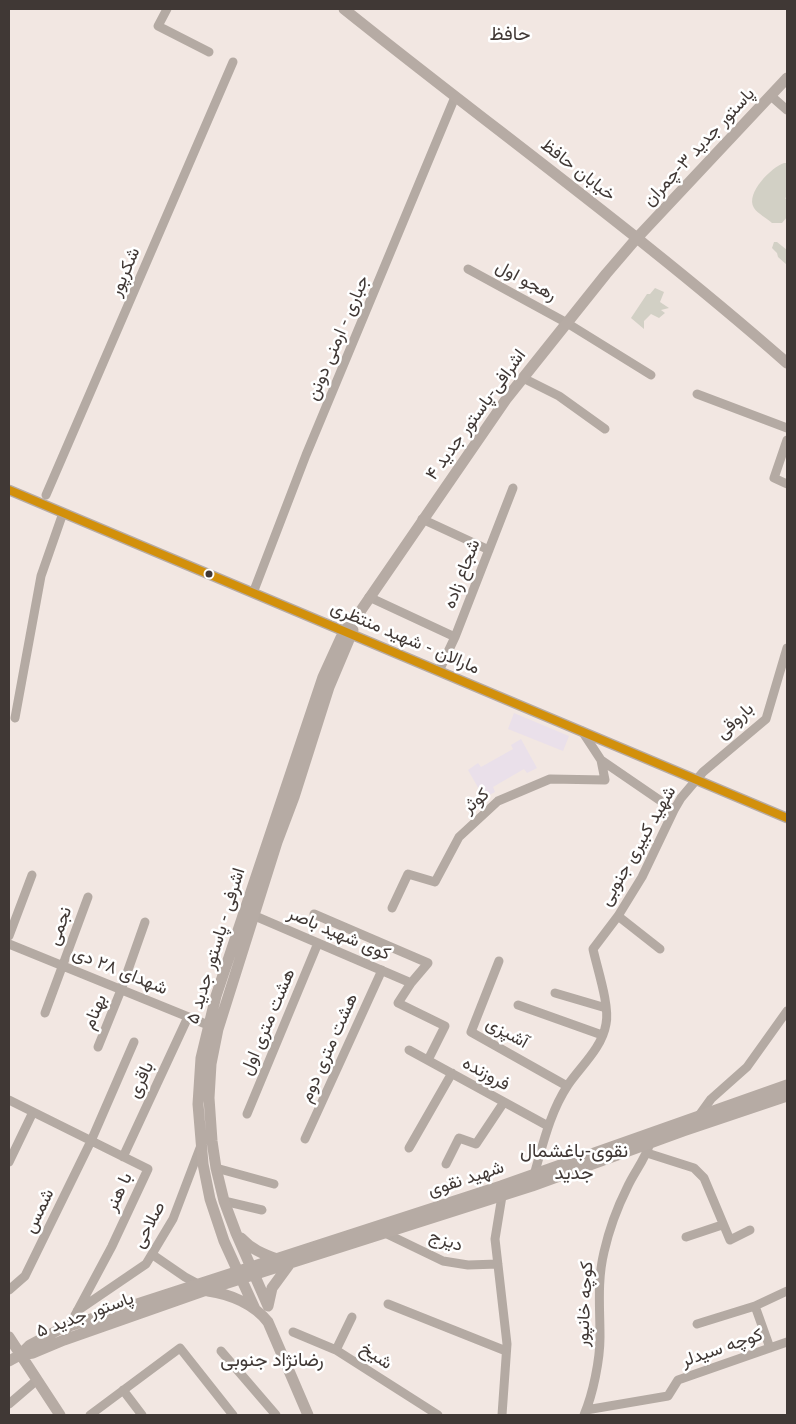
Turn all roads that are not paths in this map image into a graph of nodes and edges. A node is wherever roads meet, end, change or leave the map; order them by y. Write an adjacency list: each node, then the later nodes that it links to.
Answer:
1 (167, 9): 3 (street)
2 (344, 9): 7 (main road, خیابان حافظ)
3 (209, 52)
4 (233, 62): 22 (street, شکرپور)
5 (787, 78): 6 (main road, پاستور جدید ۳-چمران)
6 (771, 96): 8 (street); 9 (main road, پاستور جدید ۳-چمران)
7 (455, 97): 9 (main road, خیابان حافظ); 26 (street, جباری - ارمنی دونن)
8 (787, 110)
9 (636, 239): 11 (main road, اشرافی-پاستور جدید ۴); 12 (main road, خیابان حافظ)
10 (468, 269): 11 (street, رهجو اول)
11 (567, 323): 13 (street, رهجو اول); 14 (main road, اشرافی-پاستور جدید ۴)
12 (787, 363)
13 (651, 375)
14 (524, 378): 17 (street); 24 (main road, اشرافی-پاستور جدید ۴)
15 (698, 394): 16 (street)
16 (787, 428)
17 (605, 429)
18 (787, 440): 19 (street)
19 (787, 484)
20 (513, 488): 25 (street, شجاع زاده)
21 (9, 490): 23 (main road, مارالان - شهید منتظری)
22 (46, 495)
23 (63, 513): 26 (main road, مارالان - شهید منتظری); 32 (street)
24 (422, 519): 25 (street); 27 (main road, اشرافی-پاستور جدید ۴)
25 (489, 550): 29 (street, شجاع زاده)
26 (253, 593): 28 (main road, مارالان - شهید منتظری)
27 (369, 597): 28 (main road, اشرافی-پاستور جدید ۴); 29 (street)
28 (347, 633): 31 (main road, مارالان - شهید منتظری); 41 (main road, اشرفی - پاستور جدید ۵)
29 (455, 637): 31 (street, شجاع زاده)
30 (787, 648): 35 (street, باروقی)
31 (439, 671): 33 (main road, مارالان - شهید منتظری)
32 (15, 718)
33 (582, 731): 34 (street); 35 (main road, مارالان - شهید منتظری)
34 (601, 760): 36 (street); 40 (street, کوثر)
35 (696, 780): 36 (street, شهید کبیری جنوبی); 37 (main road, مارالان - شهید منتظری)
36 (674, 810): 43 (street, شهید کبیری جنوبی)
37 (787, 818)
38 (32, 875): 45 (street)
39 (88, 897): 50 (street, نجمی)
40 (392, 908)
41 (249, 913): 46 (street, کوی شهید باصر); 60 (main road, اشرفی - پاستور جدید ۵)
42 (314, 914): 52 (street)
43 (618, 916): 48 (street); 56 (street, شهید کبیری جنوبی)
44 (146, 922): 53 (street, بهنام)
45 (9, 936)
46 (318, 943): 51 (street, کوی شهید باصر); 73 (street, هشت متری اول)
47 (9, 944): 50 (street, شهدای ۲۸ دی)
48 (660, 949)
49 (499, 961): 68 (street, آشپزی)
50 (63, 966): 53 (street, شهدای ۲۸ دی); 58 (street, نجمی)
51 (382, 970): 52 (street, کوی شهید باصر); 76 (street, هشت متری دوم)
52 (411, 983): 65 (street)
53 (121, 990): 59 (street, شهدای ۲۸ دی); 63 (street, بهنام)
54 (555, 993): 56 (street)
55 (518, 1005): 61 (street)
56 (606, 1008): 61 (street, شهید کبیری جنوبی)
57 (787, 1011): 74 (street)
58 (45, 1014)
59 (188, 1017): 60 (street, شهدای ۲۸ دی); 81 (street, باقری)
60 (214, 1027): 78 (main road, اشرفی - پاستور جدید ۵); 84 (main road, اشرفی - پاستور جدید ۵)
61 (602, 1035): 68 (street, شهید کبیری جنوبی)
62 (134, 1042): 77 (street, شمس)
63 (98, 1047)
64 (409, 1050): 65 (street, فروزنده)
65 (428, 1060): 66 (street, فروزنده)
66 (452, 1073): 71 (street, فروزنده); 79 (street)
67 (787, 1085): 74 (main road, شهید نقوی)
68 (567, 1086): 75 (street, شهید کبیری جنوبی)
69 (785, 1099): 80 (main road, شهید نقوی)
70 (9, 1100): 72 (street, با هنر)
71 (504, 1102): 75 (street, فروزنده); 83 (street)
72 (33, 1112): 77 (street, با هنر); 82 (street)
73 (247, 1114)
74 (698, 1117): 85 (main road, شهید نقوی)
75 (548, 1126): 85 (street, شهید کبیری جنوبی)
76 (306, 1140)
77 (91, 1141): 81 (street, با هنر); 102 (street, شمس)
78 (200, 1148): 95 (street, صلاحی); 100 (main road, اشرفی - پاستور جدید ۵)
79 (408, 1148)
80 (648, 1148): 87 (main road, شهید نقوی); 90 (street); 126 (street, کوچه خانپور)
81 (123, 1157): 108 (street, با هنر)
82 (9, 1162)
83 (446, 1164)
84 (216, 1168): 86 (street); 88 (main road, اشرفی - پاستور جدید ۵)
85 (534, 1174): 96 (main road, شهید نقوی)
86 (274, 1184)
87 (502, 1196): 93 (main road, شهید نقوی); 98 (street)
88 (224, 1201): 89 (street); 92 (main road, اشرفی - پاستور جدید ۵)
89 (262, 1210)
90 (722, 1225): 91 (street); 94 (street)
91 (750, 1230)
92 (236, 1233): 96 (main road); 99 (main road, اشرفی - پاستور جدید ۵)
93 (387, 1234): 97 (main road, شهید نقوی); 98 (street, دیزج)
94 (686, 1237)
95 (152, 1255): 101 (street); 108 (street, صلاحی)
96 (277, 1259): 99 (main road, شهید نقوی)
97 (291, 1262): 99 (main road, شهید نقوی); 105 (main road)
98 (498, 1264): 120 (street)
99 (253, 1270): 100 (main road, شهید نقوی); 105 (main road, اشرفی - پاستور جدید ۵)
100 (240, 1275): 101 (main road, پاستور جدید ۵); 107 (main road, اشرفی - پاستور جدید ۵)
101 (202, 1287): 107 (main road); 112 (main road, پاستور جدید ۵); 115 (main road, پاستور جدید ۵)
102 (9, 1290)
103 (787, 1292): 106 (street)
104 (388, 1304): 120 (street)
105 (268, 1306): 110 (main road)
106 (755, 1306): 111 (street); 117 (street)
107 (256, 1310): 110 (main road)
108 (75, 1313): 112 (street, با هنر)
109 (352, 1317): 118 (street)
110 (268, 1322): 127 (main road)
111 (697, 1324)
112 (68, 1326): 115 (street, با هنر); 121 (main road, پاستور جدید ۵)
113 (293, 1332): 118 (street, شیخ)
114 (9, 1337): 121 (main road)
115 (64, 1340): 121 (main road, پاستور جدید ۵)
116 (787, 1342): 117 (street, کوچه سیدلر)
117 (770, 1348): 126 (street, کوچه سیدلر)
118 (336, 1350): 133 (street, شیخ)
119 (221, 1351): 132 (street)
120 (506, 1351): 134 (street)
121 (20, 1355): 122 (main road); 123 (main road)
122 (9, 1361)
123 (37, 1380): 125 (street); 128 (main road)
124 (123, 1390): 129 (street); 130 (street); 131 (street)
125 (9, 1404)
126 (585, 1413)
127 (302, 1414)
128 (60, 1415)
129 (90, 1415)
130 (142, 1415)
131 (233, 1415)
132 (276, 1415)
133 (438, 1415)
134 (502, 1415)

